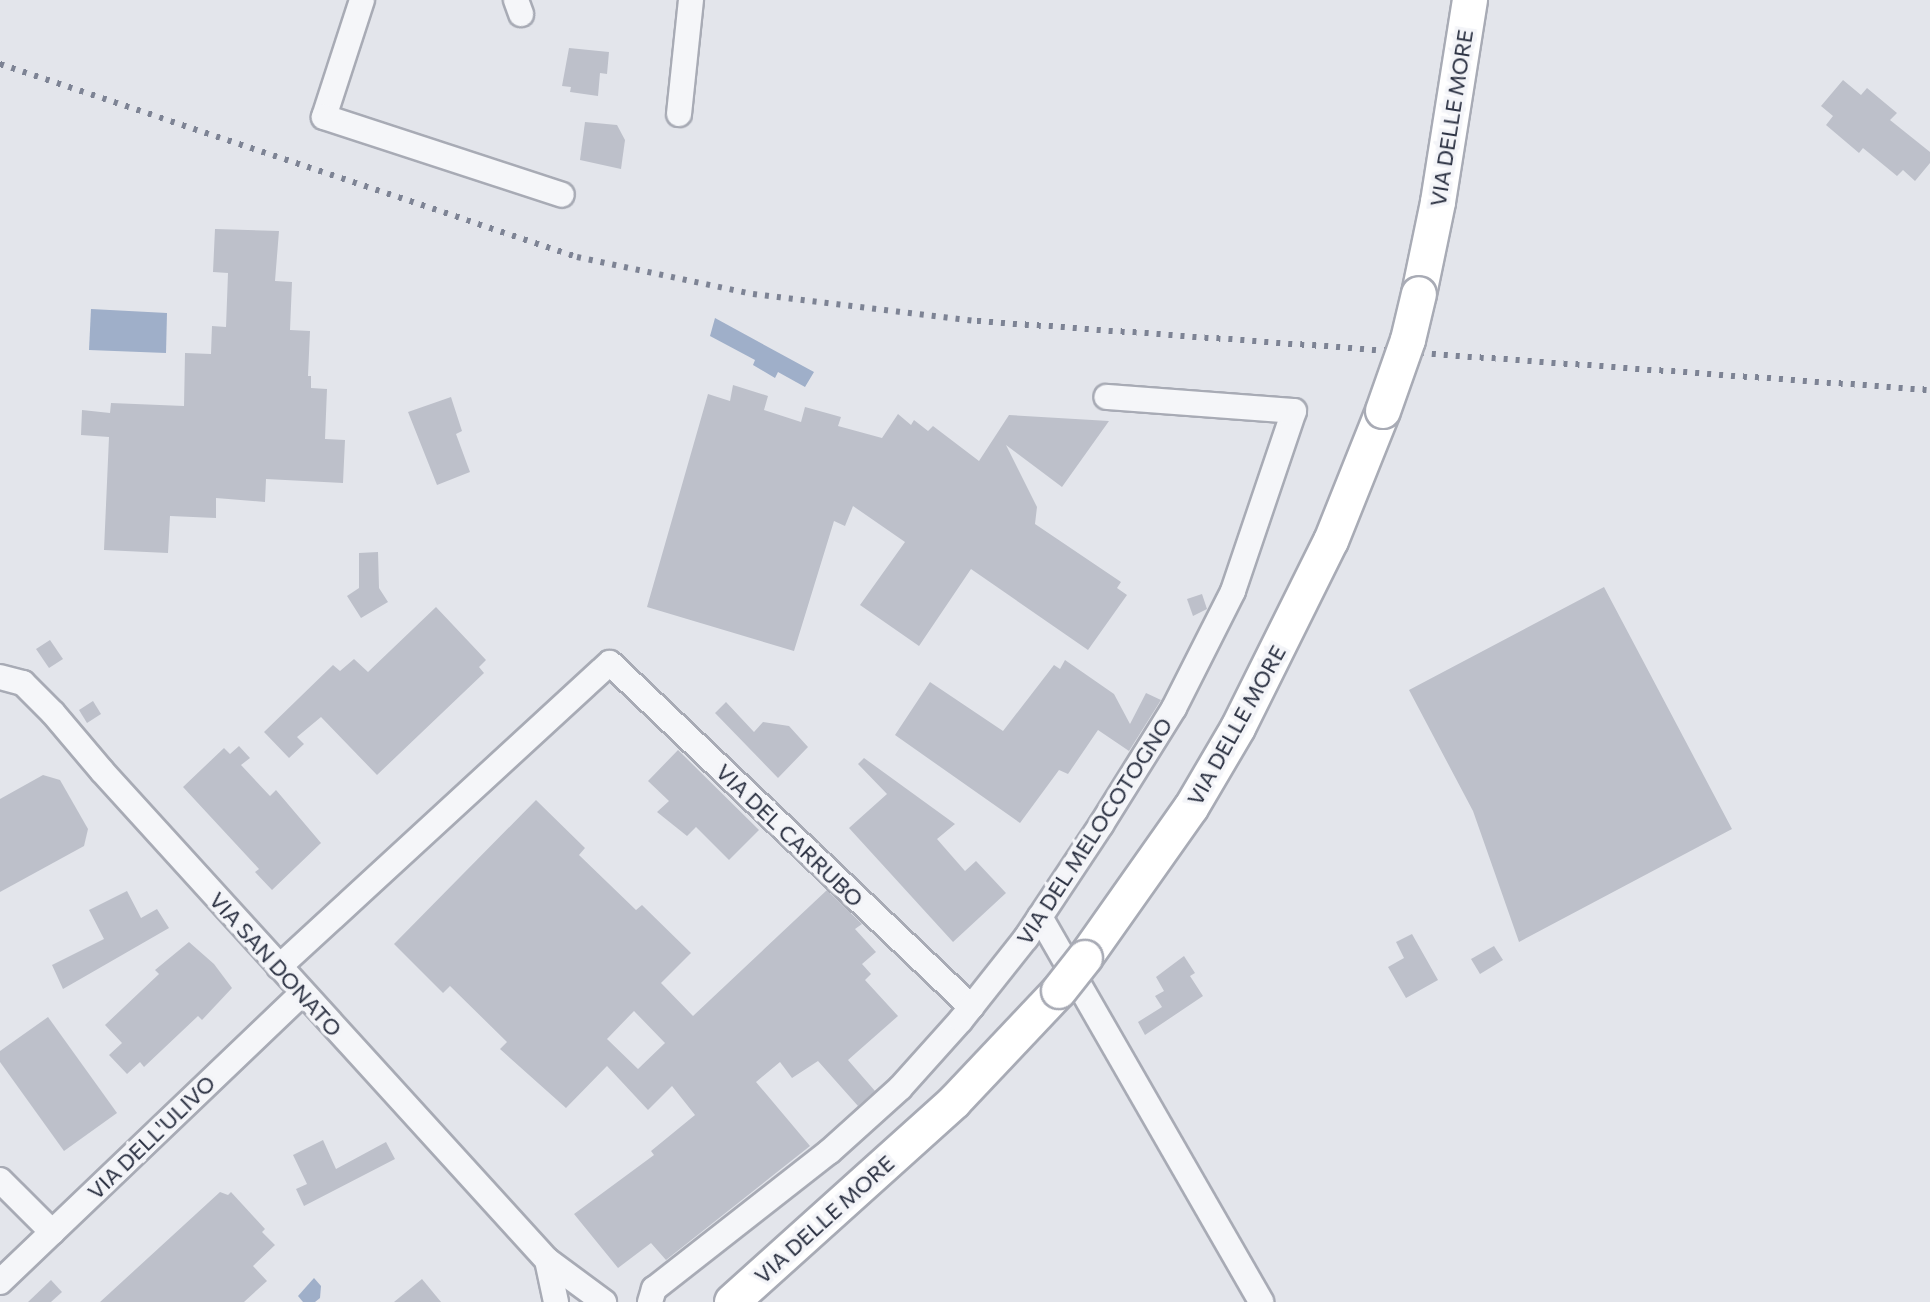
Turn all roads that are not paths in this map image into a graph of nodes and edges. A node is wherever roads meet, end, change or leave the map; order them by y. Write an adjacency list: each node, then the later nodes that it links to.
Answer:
1 (362, 0): 5 (street)
2 (691, 0): 4 (street)
3 (1470, 0): 16 (main road, VIA DELLE MORE, bridge)
4 (679, 114)
5 (562, 195)
6 (1107, 397): 8 (street, VIA DEL MELOCOTOGNO)
7 (0, 677): 9 (street, VIA SAN DONATO)
8 (1040, 917): 11 (street, VIA DEL MELOCOTOGNO); 20 (street)
9 (279, 967): 10 (street, VIA SAN DONATO); 11 (street, VIA DEL CARRUBO)
10 (302, 993): 13 (street, VIA DELL'ULIVO); 14 (street, VIA SAN DONATO)
11 (971, 1007): 19 (street, VIA DEL MELOCOTOGNO)
12 (0, 1180): 13 (street)
13 (52, 1232): 15 (street, VIA DELL'ULIVO)
14 (547, 1260): 17 (street); 18 (street, VIA SAN DONATO)
15 (0, 1282)
16 (731, 1301)
17 (556, 1302)
18 (604, 1302)
19 (650, 1302)
20 (1261, 1302)

